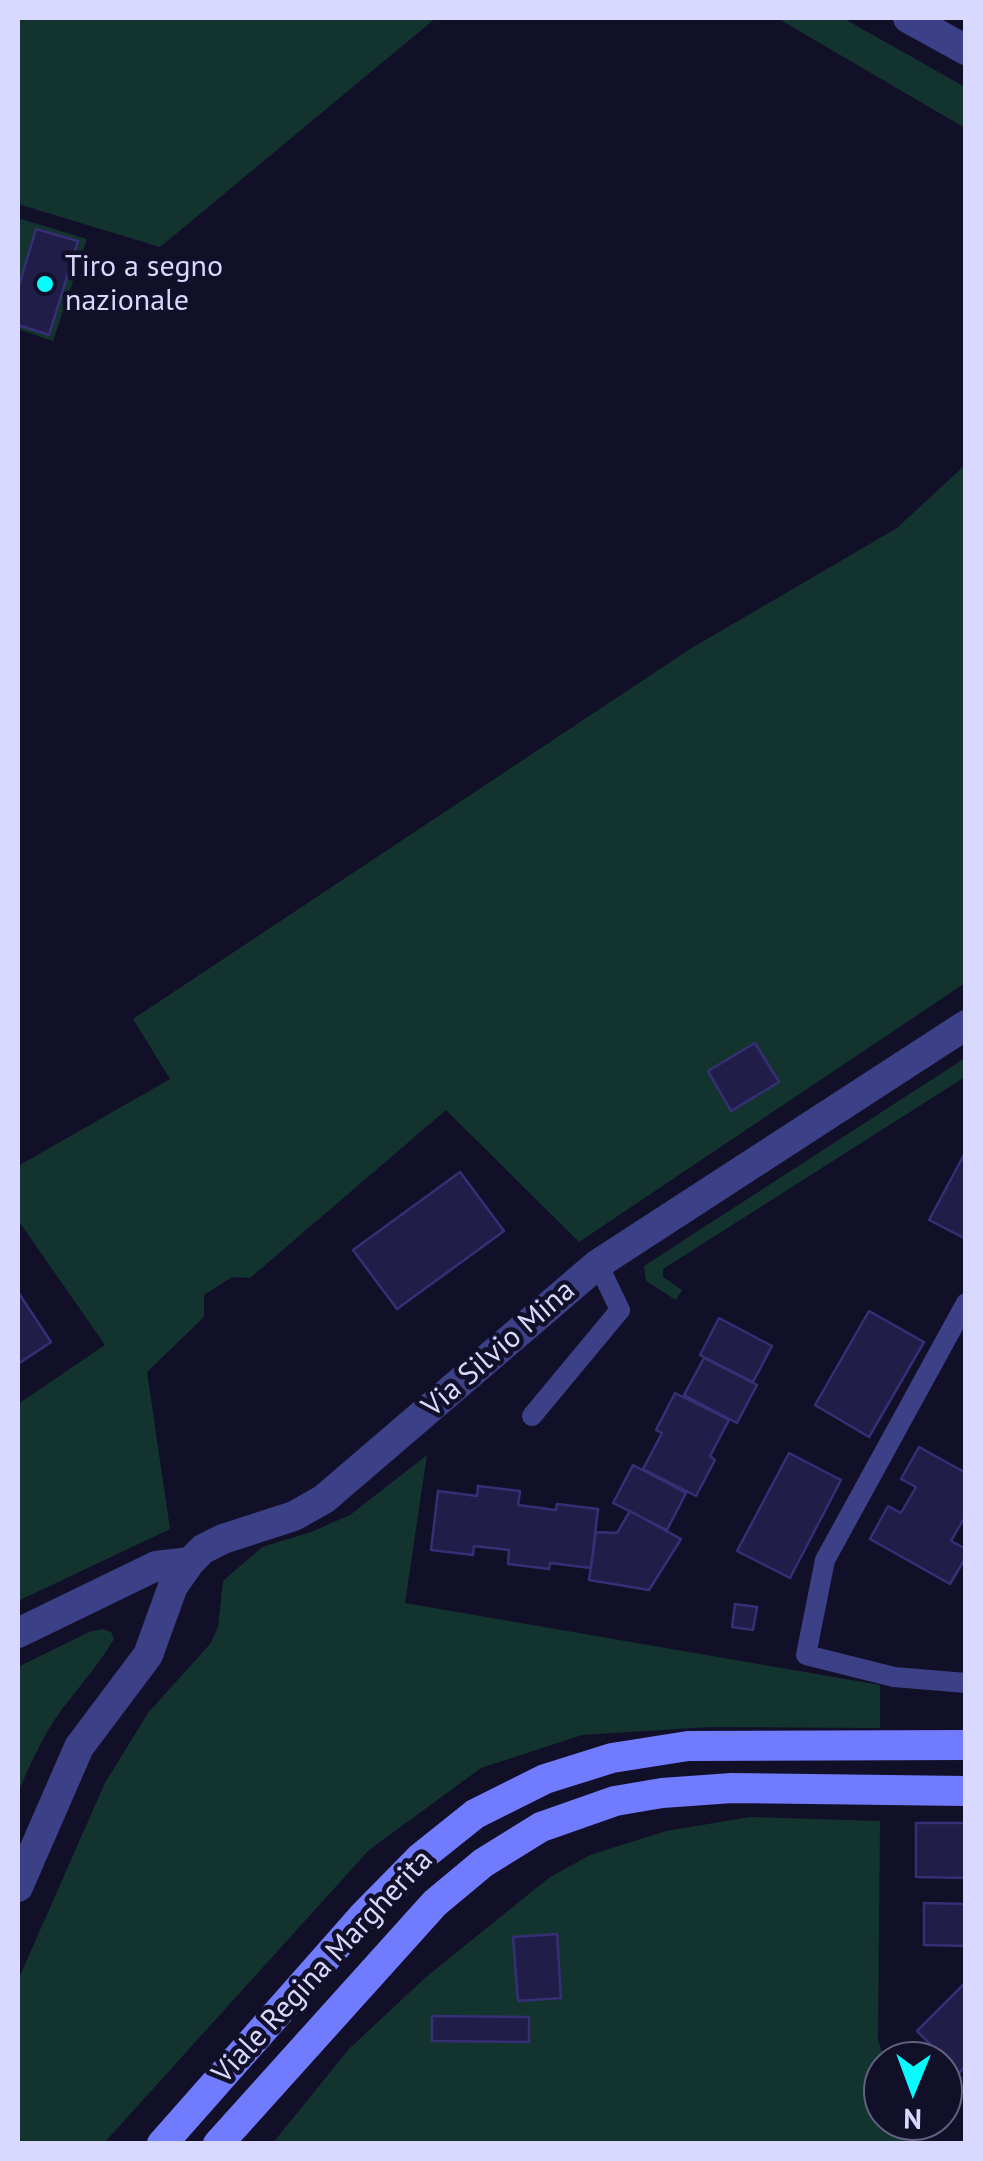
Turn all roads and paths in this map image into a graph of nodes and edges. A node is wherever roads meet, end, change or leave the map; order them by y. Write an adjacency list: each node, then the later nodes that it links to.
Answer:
1 (908, 18): 2 (street)
2 (966, 50)
3 (966, 1025): 4 (street, Via Silvio Mina)
4 (598, 1264): 6 (lane); 7 (street, Via Silvio Mina)
5 (966, 1303): 9 (lane)
6 (532, 1416)
7 (190, 1562): 8 (street, Via Silvio Mina); 12 (street)
8 (18, 1634)
9 (966, 1683)
10 (966, 1745): 13 (street, Viale Regina Margherita)
11 (966, 1791): 14 (street, Viale Regina Margherita)
12 (18, 1887)
13 (162, 2144)
14 (218, 2144)

